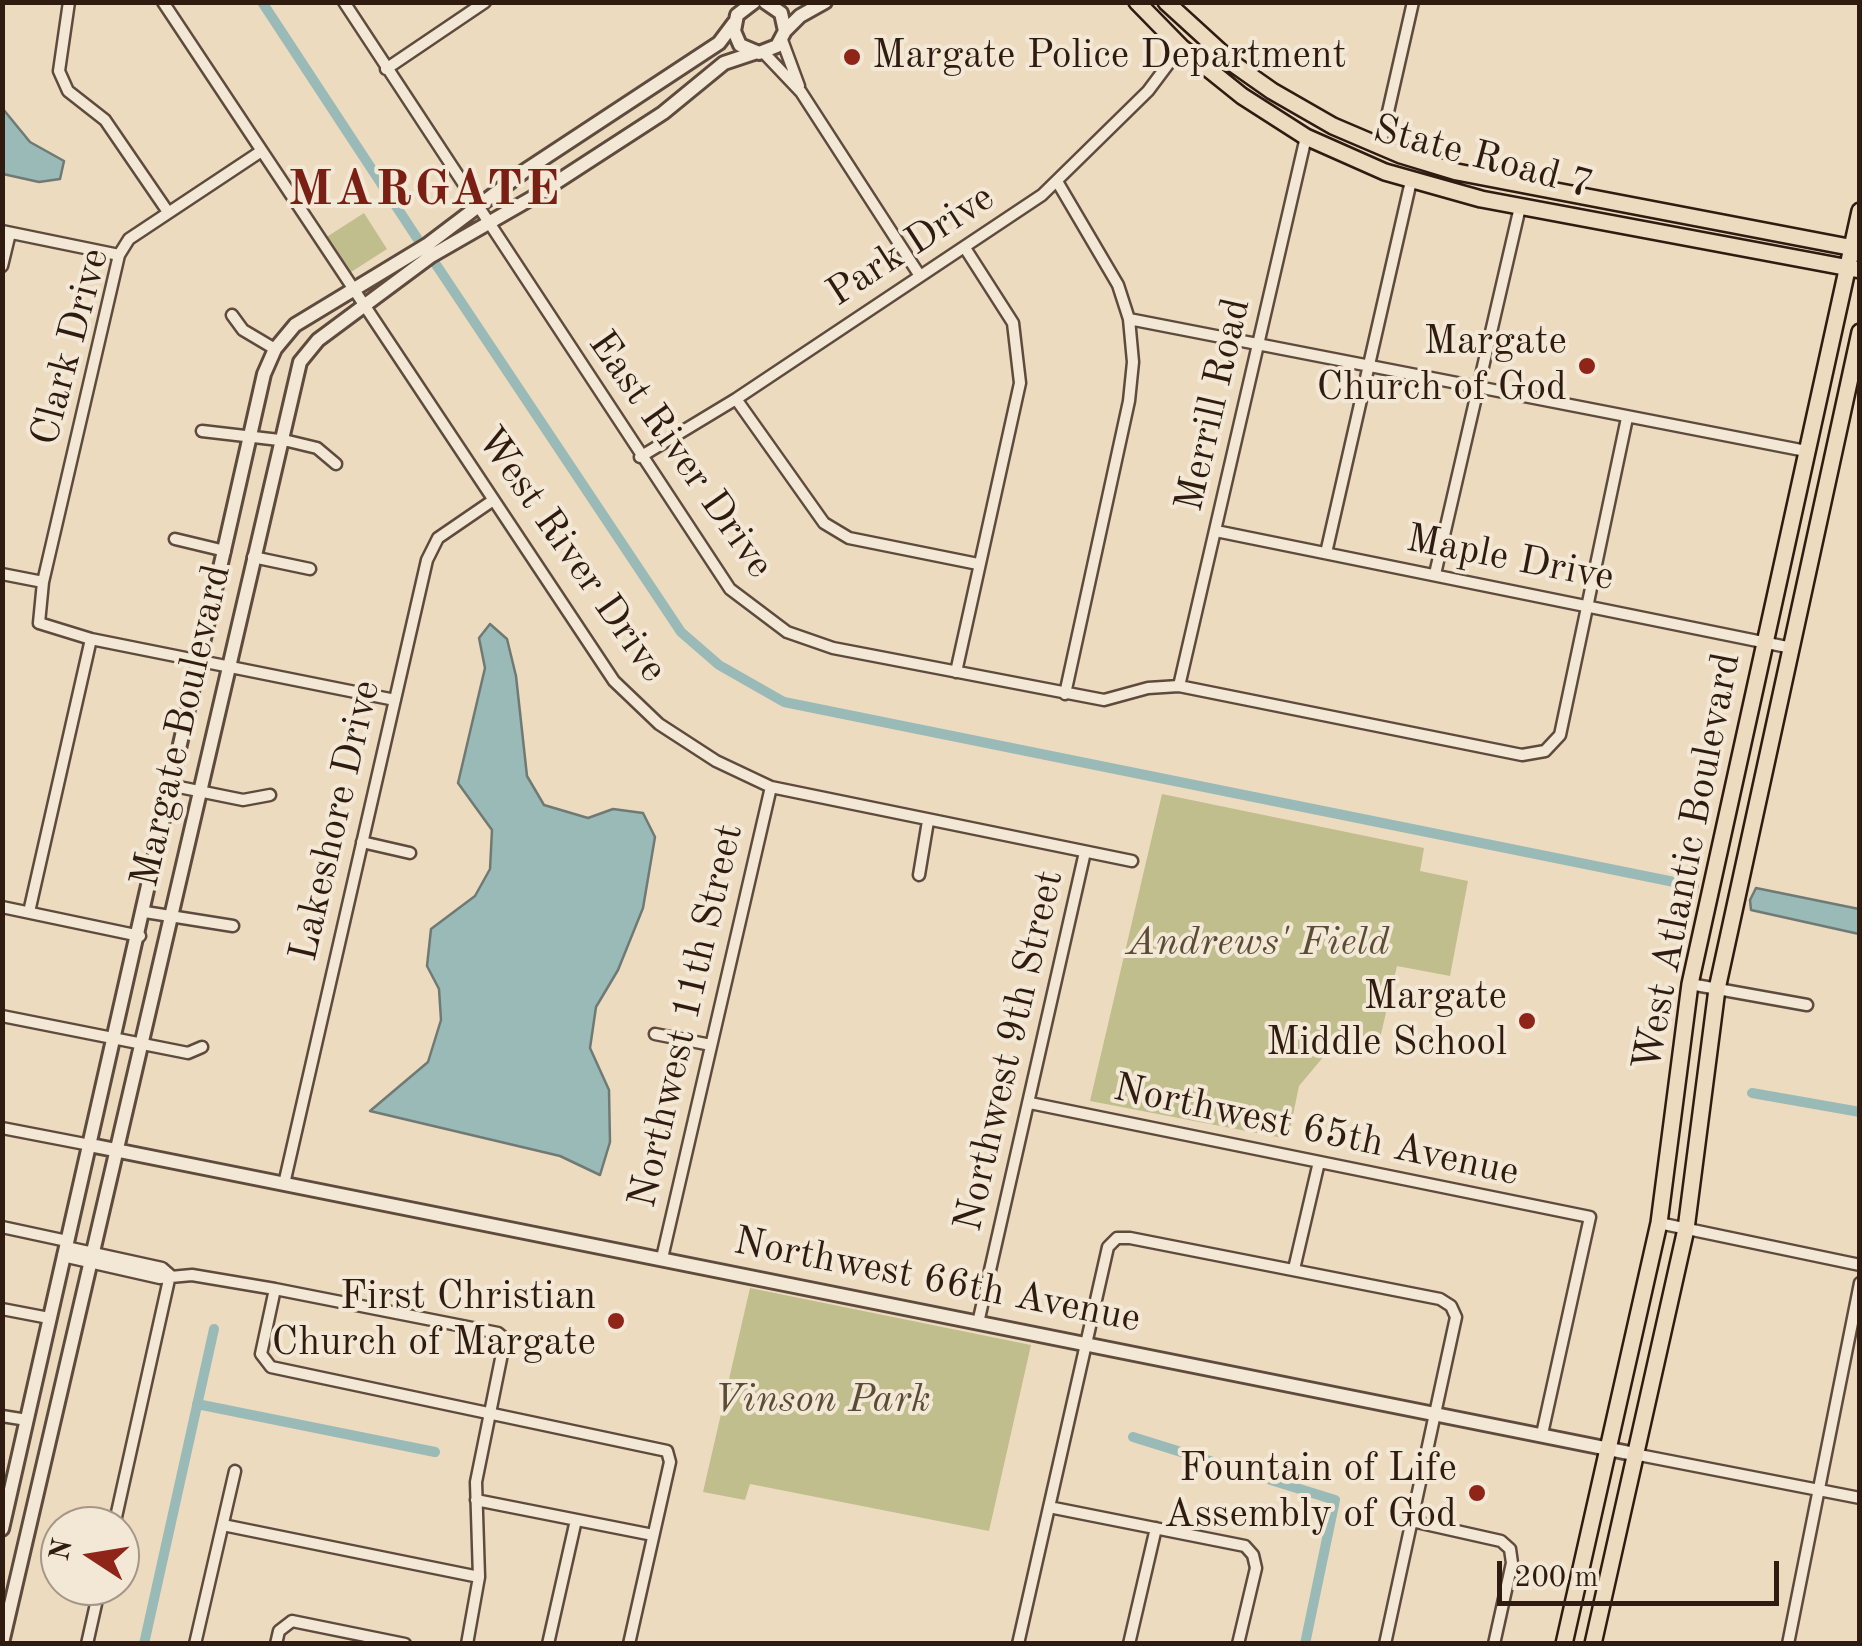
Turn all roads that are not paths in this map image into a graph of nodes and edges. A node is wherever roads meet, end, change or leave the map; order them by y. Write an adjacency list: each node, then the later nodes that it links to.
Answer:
1 (70, 2): 30 (street)
2 (164, 2): 20 (street, West River Drive)
3 (344, 2): 16 (street, East River Drive)
4 (754, 2): 11 (street, Margate Boulevard)
5 (826, 2): 12 (street)
6 (1137, 2): 13 (main road, State Road 7)
7 (1166, 2): 15 (main road, State Road 7)
8 (1413, 2): 19 (street)
9 (766, 3): 12 (street)
10 (478, 4): 16 (street)
11 (734, 13): 14 (street); 27 (street, Margate Boulevard)
12 (783, 36): 14 (street, Margate Boulevard); 17 (street)
13 (1182, 47): 15 (main road); 18 (main road, State Road 7); 23 (street, Park Drive)
14 (759, 53): 17 (street); 31 (street, Margate Boulevard)
15 (1235, 65): 19 (main road, State Road 7)
16 (386, 69): 27 (street, East River Drive)
17 (801, 92): 38 (street)
18 (1306, 136): 21 (main road, State Road 7); 44 (street, Merrill Road)
19 (1380, 147): 21 (main road); 24 (main road, State Road 7)
20 (260, 152): 30 (street, Clark Drive); 39 (street, West River Drive)
21 (1337, 152): 22 (main road, State Road 7)
22 (1411, 180): 26 (main road, State Road 7); 46 (street)
23 (1058, 183): 33 (street, Park Drive); 42 (street)
24 (1529, 186): 25 (main road, State Road 7); 26 (main road)
25 (1563, 193): 28 (main road); 34 (main road, State Road 7)
26 (1480, 198): 28 (main road, State Road 7)
27 (477, 206): 31 (street, East River Drive); 39 (street, Margate Boulevard)
28 (1520, 207): 37 (main road, State Road 7); 47 (street)
29 (1860, 211): 34 (main road, West Atlantic Boulevard)
30 (168, 212): 35 (street, Clark Drive)
31 (488, 224): 40 (street, Margate Boulevard); 54 (street, East River Drive)
32 (6, 232): 35 (street); 36 (street)
33 (965, 248): 38 (street, Park Drive); 62 (street)
34 (1856, 248): 37 (main road, West Atlantic Boulevard)
35 (119, 255): 66 (street, Clark Drive)
36 (2, 266)
37 (1853, 269): 53 (main road, West Atlantic Boulevard)
38 (920, 276): 48 (street, Park Drive)
39 (352, 288): 40 (street, West River Drive); 45 (street, Margate Boulevard)
40 (364, 306): 52 (street, Margate Boulevard); 56 (street, West River Drive)
41 (232, 315): 45 (street)
42 (1130, 319): 44 (street); 75 (street)
43 (1860, 332): 70 (main road, West Atlantic Boulevard)
44 (1258, 344): 46 (street); 57 (street, Merrill Road)
45 (275, 349): 51 (street, Margate Boulevard)
46 (1368, 366): 47 (street); 60 (street)
47 (1480, 388): 49 (street); 65 (street)
48 (736, 399): 54 (street, Park Drive); 62 (street)
49 (1627, 418): 53 (street); 67 (street)
50 (202, 431): 51 (street)
51 (250, 440): 52 (street); 59 (street, Margate Boulevard)
52 (279, 441): 55 (street); 61 (street, Margate Boulevard)
53 (1806, 452): 69 (main road, West Atlantic Boulevard)
54 (640, 456): 73 (street, East River Drive)
55 (336, 464)
56 (492, 501): 76 (street, Lakeshore Drive); 78 (street, West River Drive)
57 (1216, 531): 60 (street, Maple Drive); 74 (street, Merrill Road)
58 (175, 539): 59 (street)
59 (224, 552): 71 (street, Margate Boulevard)
60 (1326, 553): 65 (street, Maple Drive)
61 (253, 557): 63 (street); 72 (street, Margate Boulevard)
62 (978, 564): 73 (street)
63 (310, 569)
64 (2, 574): 66 (street)
65 (1435, 574): 67 (street, Maple Drive)
66 (43, 582): 68 (street, Clark Drive)
67 (1589, 604): 69 (street, Maple Drive); 74 (street, East River Drive)
68 (91, 638): 71 (street); 88 (street)
69 (1764, 642): 70 (street, Maple Drive); 93 (main road, West Atlantic Boulevard)
70 (1792, 648): 94 (main road, West Atlantic Boulevard)
71 (199, 661): 72 (street); 77 (street, Margate Boulevard)
72 (228, 667): 76 (street); 79 (street, Margate Boulevard)
73 (956, 672): 75 (street, East River Drive)
74 (1180, 686): 75 (street, East River Drive)
75 (1064, 694)
76 (395, 700): 82 (street, Lakeshore Drive)
77 (174, 786): 79 (street); 89 (street, Margate Boulevard)
78 (771, 787): 81 (street, West River Drive); 100 (street, Northwest 11th Street)
79 (201, 791): 80 (street); 90 (street, Margate Boulevard)
80 (270, 795)
81 (928, 821): 83 (street, West River Drive); 86 (street)
82 (362, 842): 84 (street); 107 (street, Lakeshore Drive)
83 (1086, 852): 85 (street, West River Drive); 102 (street, Northwest 9th Street)
84 (410, 854)
85 (1132, 861)
86 (919, 875)
87 (2, 907): 88 (street)
88 (29, 912): 92 (street)
89 (145, 912): 90 (street); 92 (street, Margate Boulevard)
90 (172, 916): 91 (street); 99 (street, Margate Boulevard)
91 (234, 926)
92 (140, 936): 98 (street, Margate Boulevard)
93 (1690, 984): 94 (street); 108 (main road, West Atlantic Boulevard)
94 (1716, 989): 95 (street); 110 (main road, West Atlantic Boulevard)
95 (1807, 1005)
96 (2, 1016): 98 (street)
97 (655, 1034): 100 (street)
98 (115, 1038): 99 (street); 104 (street, Margate Boulevard)
99 (141, 1043): 101 (street); 105 (street, Margate Boulevard)
100 (711, 1045): 113 (street, Northwest 11th Street)
101 (202, 1048)
102 (1030, 1103): 106 (street, Northwest 65th Avenue); 121 (street, Northwest 9th Street)
103 (2, 1128): 104 (street, Northwest 66th Avenue)
104 (90, 1146): 105 (street, Northwest 66th Avenue); 111 (street, Margate Boulevard)
105 (116, 1150): 107 (street, Northwest 66th Avenue); 112 (street, Margate Boulevard)
106 (1319, 1162): 115 (street); 127 (street, Northwest 65th Avenue)
107 (284, 1184): 113 (street, Northwest 66th Avenue)
108 (1659, 1224): 110 (street); 128 (main road, West Atlantic Boulevard)
109 (2, 1228): 111 (street)
110 (1686, 1229): 114 (street); 129 (main road, West Atlantic Boulevard)
111 (66, 1248): 112 (street); 120 (street, Margate Boulevard)
112 (93, 1258): 116 (street); 144 (street, Margate Boulevard)
113 (662, 1258): 121 (street, Northwest 66th Avenue)
114 (1860, 1265)
115 (1294, 1269): 122 (street); 124 (street)
116 (170, 1275): 118 (street); 134 (street)
117 (1860, 1283): 131 (street)
118 (275, 1289): 123 (street); 123 (street)
119 (2, 1309): 120 (street)
120 (48, 1318): 126 (street, Margate Boulevard)
121 (978, 1323): 122 (street, Northwest 66th Avenue)
122 (1086, 1344): 124 (street, Northwest 66th Avenue); 135 (street)
123 (491, 1412): 133 (street); 141 (street)
124 (1436, 1413): 127 (street, Northwest 66th Avenue); 137 (street)
125 (2, 1416): 126 (street)
126 (27, 1420): 140 (street, Margate Boulevard)
127 (1542, 1434): 128 (street, Northwest 66th Avenue)
128 (1608, 1448): 129 (street, Northwest 66th Avenue); 157 (main road, West Atlantic Boulevard)
129 (1634, 1454): 131 (street, Northwest 66th Avenue); 158 (main road, West Atlantic Boulevard)
130 (235, 1471): 138 (street)
131 (1819, 1490): 132 (street, Northwest 66th Avenue); 159 (street)
132 (1860, 1498)
133 (476, 1500): 136 (street); 142 (street)
134 (118, 1506)
135 (1049, 1508): 139 (street); 152 (street)
136 (576, 1520): 141 (street); 150 (street)
137 (1412, 1522): 155 (street); 156 (street)
138 (223, 1526): 142 (street); 146 (street)
139 (1156, 1528): 153 (street); 154 (street)
140 (2, 1529)
141 (653, 1536): 151 (street)
142 (480, 1577): 149 (street)
143 (96, 1606): 145 (street)
144 (4, 1643)
145 (88, 1644)
146 (195, 1644)
147 (276, 1644): 148 (street)
148 (405, 1644)
149 (467, 1644)
150 (548, 1644)
151 (628, 1644)
152 (1018, 1644)
153 (1130, 1644)
154 (1238, 1644)
155 (1385, 1644)
156 (1494, 1644)
157 (1564, 1644)
158 (1593, 1644)
159 (1788, 1644)

